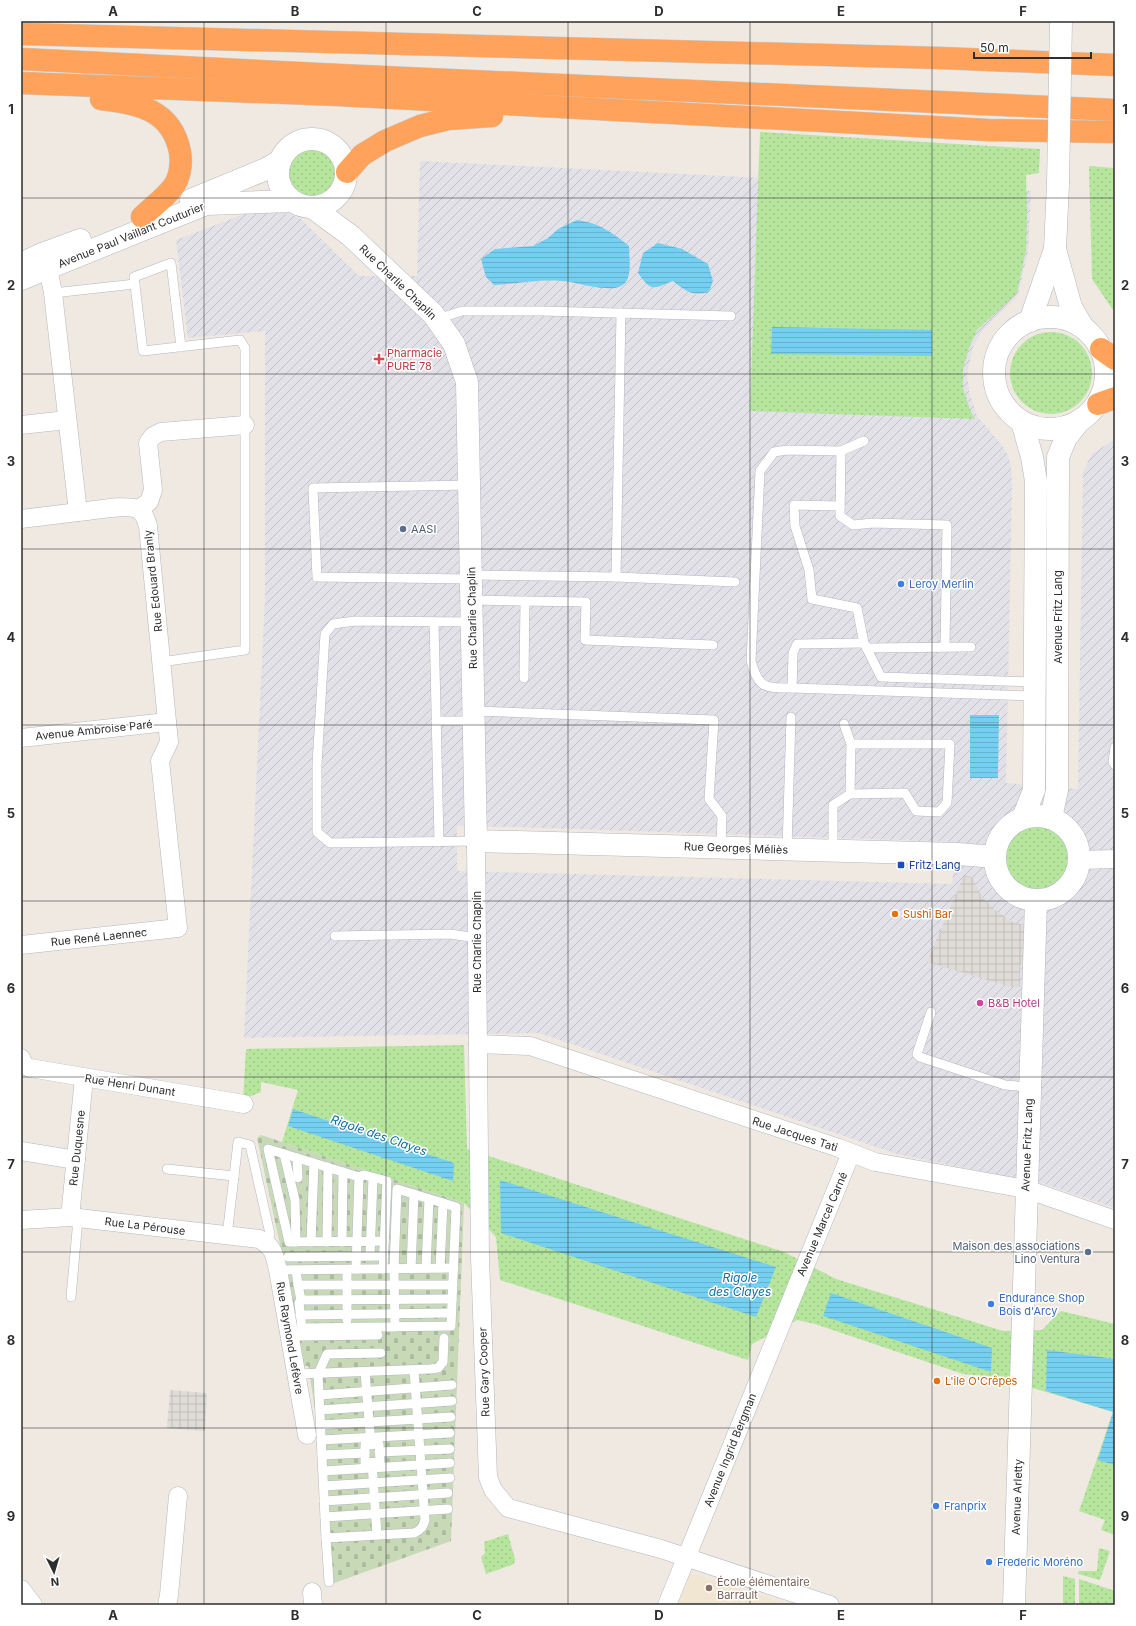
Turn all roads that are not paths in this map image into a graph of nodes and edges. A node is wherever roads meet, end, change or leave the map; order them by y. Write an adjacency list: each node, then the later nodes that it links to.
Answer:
1 (1061, 21): 18 (street, bridge)
2 (21, 34): 4 (highway)
3 (21, 59): 7 (highway)
4 (1115, 65)
5 (24, 83): 6 (highway); 16 (highway)
6 (529, 106): 8 (highway); 12 (highway)
7 (1115, 110)
8 (988, 130): 9 (highway); 10 (highway)
9 (1115, 132)
10 (1115, 142)
11 (280, 160): 12 (street); 14 (street); 16 (street, Avenue Paul Vaillant Couturier)
12 (346, 172): 13 (street)
13 (339, 195): 15 (street); 17 (street, Rue Charlie Chaplin)
14 (292, 201): 15 (street); 19 (street, Avenue Paul Vaillant Couturier)
15 (313, 208): 17 (street, Rue Charlie Chaplin)
16 (142, 217): 19 (street, Avenue Paul Vaillant Couturier)
17 (351, 236): 26 (street, Rue Charlie Chaplin)
18 (1055, 249): 27 (street); 28 (street)
19 (45, 261): 20 (street, Avenue Paul Vaillant Couturier); 21 (street, Avenue Paul Vaillant Couturier); 23 (street)
20 (21, 264)
21 (21, 279)
22 (135, 284): 23 (lane); 29 (lane); 29 (lane)
23 (53, 293): 32 (street)
24 (621, 313): 25 (lane); 26 (lane); 44 (lane)
25 (731, 316)
26 (437, 320): 39 (street, Rue Charlie Chaplin)
27 (1030, 320): 28 (street); 33 (street)
28 (1082, 326): 30 (street)
29 (180, 347): 36 (lane)
30 (1108, 354): 31 (street)
31 (1106, 401): 34 (street)
32 (67, 420): 35 (street); 42 (street)
33 (1022, 422): 34 (street); 57 (street, Avenue Fritz Lang)
34 (1079, 422): 69 (street, Avenue Fritz Lang)
35 (21, 425)
36 (245, 426): 41 (street); 54 (lane)
37 (864, 441): 38 (lane)
38 (841, 451): 40 (lane); 56 (lane)
39 (469, 484): 46 (street, Rue Charlie Chaplin); 46 (lane)
40 (840, 506): 51 (lane); 52 (lane)
41 (138, 509): 42 (street); 54 (street, Rue Edouard Branly)
42 (78, 512): 43 (street)
43 (21, 519)
44 (616, 578): 45 (lane); 46 (lane)
45 (735, 582)
46 (471, 584): 47 (lane); 49 (street, Rue Charlie Chaplin)
47 (525, 601): 50 (lane); 55 (lane)
48 (434, 622): 49 (lane); 60 (lane); 71 (lane)
49 (472, 622): 58 (street, Rue Charlie Chaplin)
50 (713, 645)
51 (866, 645): 52 (lane); 56 (lane); 57 (lane)
52 (946, 647): 53 (lane)
53 (971, 648)
54 (161, 662): 61 (street, Rue Edouard Branly)
55 (524, 678)
56 (792, 688): 57 (lane)
57 (1035, 689): 68 (street, Avenue Fritz Lang)
58 (474, 716): 60 (lane); 70 (street, Rue Charlie Chaplin); 72 (lane)
59 (791, 717): 73 (lane)
60 (436, 721): 71 (lane)
61 (167, 722): 63 (street, Avenue Ambroise Paré); 79 (street, Rue Edouard Branly)
62 (844, 724): 64 (lane)
63 (21, 738)
64 (851, 744): 67 (lane); 67 (lane)
65 (1115, 747): 66 (lane)
66 (1115, 765)
67 (850, 794): 74 (lane)
68 (1023, 818): 69 (street); 75 (street)
69 (1051, 818): 77 (street)
70 (476, 841): 71 (lane); 72 (street, Rue Georges Méliès); 81 (street, Rue Charlie Chaplin)
71 (439, 842)
72 (721, 847): 73 (street, Rue Georges Méliès)
73 (787, 849): 74 (street, Rue Georges Méliès)
74 (832, 850): 75 (street, Rue Georges Méliès)
75 (995, 857): 78 (street)
76 (1115, 859): 77 (street)
77 (1080, 860): 78 (street)
78 (1036, 901): 87 (street, Avenue Fritz Lang)
79 (178, 928): 82 (street, Rue René Laennec)
80 (335, 936): 81 (lane)
81 (477, 938): 84 (street, Rue Charlie Chaplin)
82 (21, 945)
83 (931, 1012): 87 (lane)
84 (478, 1044): 90 (street, Rue Jacques Tati); 194 (street, Rue Gary Cooper)
85 (21, 1058): 86 (street, Rue Henri Dunant)
86 (84, 1078): 88 (street, Rue Henri Dunant); 93 (street, Rue Duquesne)
87 (1029, 1086): 102 (street, Avenue Fritz Lang)
88 (244, 1104)
89 (21, 1151): 93 (street)
90 (851, 1152): 102 (street, Rue Jacques Tati); 134 (street, Avenue Marcel Carné)
91 (284, 1154): 92 (lane); 112 (lane); 112 (lane)
92 (297, 1158): 94 (lane); 100 (lane)
93 (76, 1160): 106 (street, Rue Duquesne)
94 (314, 1163): 95 (lane); 113 (lane)
95 (328, 1168): 97 (lane); 114 (lane)
96 (167, 1169): 98 (lane)
97 (344, 1172): 99 (lane); 115 (lane)
98 (234, 1176): 109 (lane); 117 (lane)
99 (359, 1177): 101 (lane); 116 (lane)
100 (298, 1178)
101 (373, 1178): 110 (lane); 111 (lane)
102 (1026, 1189): 108 (street, Rue Jacques Tati); 156 (street, Avenue Fritz Lang)
103 (414, 1194): 104 (lane); 127 (lane); 128 (lane)
104 (429, 1199): 105 (lane); 122 (lane)
105 (443, 1203): 123 (lane); 124 (lane)
106 (74, 1218): 107 (street, Rue La Pérouse); 109 (street, Rue La Pérouse); 135 (lane)
107 (21, 1220)
108 (1115, 1220)
109 (227, 1236): 117 (street, Rue La Pérouse)
110 (371, 1241): 111 (lane); 116 (lane); 119 (lane)
111 (384, 1241): 120 (lane)
112 (296, 1242): 113 (lane)
113 (311, 1242): 114 (lane)
114 (327, 1242): 115 (lane)
115 (342, 1242): 116 (lane)
116 (357, 1242): 118 (lane)
117 (267, 1243): 121 (street, Rue Raymond Lefèvre)
118 (356, 1256): 119 (lane); 121 (lane); 125 (lane)
119 (370, 1256): 120 (lane)
120 (384, 1256): 126 (lane)
121 (283, 1264): 129 (lane); 152 (street, Rue Raymond Lefèvre)
122 (426, 1268): 123 (lane); 128 (lane)
123 (440, 1268): 124 (lane)
124 (454, 1268): 133 (lane)
125 (351, 1269): 126 (lane); 129 (lane); 131 (lane)
126 (383, 1269): 127 (lane)
127 (394, 1269): 128 (lane); 132 (lane)
128 (411, 1269)
129 (296, 1270): 130 (lane)
130 (298, 1285): 131 (lane); 136 (lane)
131 (347, 1285): 132 (lane); 137 (lane)
132 (394, 1285): 133 (lane); 138 (lane)
133 (453, 1285): 139 (lane)
134 (792, 1295): 194 (street, Avenue Ingrid Bergman)
135 (71, 1297)
136 (301, 1300): 137 (lane); 143 (lane)
137 (347, 1300): 138 (lane); 141 (lane)
138 (395, 1300): 139 (lane); 142 (lane)
139 (452, 1300): 140 (lane)
140 (451, 1313): 142 (lane); 144 (lane)
141 (347, 1314): 142 (lane); 143 (lane); 146 (lane)
142 (395, 1314): 144 (lane)
143 (300, 1315): 145 (lane)
144 (395, 1327): 146 (lane)
145 (302, 1328): 146 (lane); 147 (lane)
146 (347, 1328)
147 (378, 1335)
148 (444, 1338): 150 (lane)
149 (381, 1353): 153 (lane)
150 (414, 1370): 151 (lane); 155 (lane)
151 (365, 1372): 153 (lane); 157 (lane)
152 (297, 1374): 153 (lane); 166 (street, Rue Raymond Lefèvre)
153 (318, 1374): 158 (lane)
154 (452, 1385): 155 (lane)
155 (416, 1388): 157 (lane); 160 (lane)
156 (1020, 1389): 201 (street, Avenue Arletty)
157 (366, 1392): 158 (lane); 161 (lane)
158 (319, 1395): 162 (lane)
159 (452, 1401): 160 (lane)
160 (417, 1404): 161 (lane); 164 (lane)
161 (368, 1407): 162 (lane); 165 (lane)
162 (320, 1410): 166 (lane)
163 (451, 1417): 164 (lane)
164 (418, 1419): 165 (lane); 168 (lane)
165 (369, 1422): 166 (lane); 169 (lane)
166 (316, 1433): 169 (lane); 174 (lane)
167 (450, 1433): 168 (lane)
168 (419, 1434): 169 (lane); 171 (lane)
169 (370, 1441): 172 (lane); 173 (lane)
170 (450, 1449): 171 (lane)
171 (420, 1450): 172 (lane); 177 (lane)
172 (379, 1452): 176 (lane)
173 (365, 1453): 174 (lane); 176 (lane)
174 (322, 1455): 178 (lane)
175 (450, 1463): 177 (lane)
176 (372, 1465): 177 (lane); 178 (lane); 181 (lane)
177 (421, 1465): 180 (lane)
178 (323, 1471): 182 (lane)
179 (450, 1478): 180 (lane)
180 (422, 1480): 181 (lane); 184 (lane)
181 (373, 1483): 182 (lane); 186 (lane)
182 (324, 1486): 187 (lane)
183 (448, 1493): 184 (lane)
184 (423, 1495): 186 (lane); 189 (lane)
185 (178, 1496): 198 (street)
186 (374, 1498): 187 (lane); 190 (lane)
187 (324, 1501): 191 (lane)
188 (448, 1508): 189 (lane)
189 (424, 1510): 190 (lane); 192 (lane)
190 (375, 1514): 191 (lane); 192 (lane)
191 (325, 1517): 193 (lane)
192 (377, 1535): 193 (lane)
193 (326, 1538): 195 (lane)
194 (686, 1557): 199 (street, Avenue Ingrid Bergman); 200 (street, Rue Gary Cooper)
195 (329, 1582)
196 (21, 1589): 197 (street)
197 (33, 1605)
198 (167, 1605)
199 (667, 1605)
200 (830, 1605)
201 (1014, 1605)

